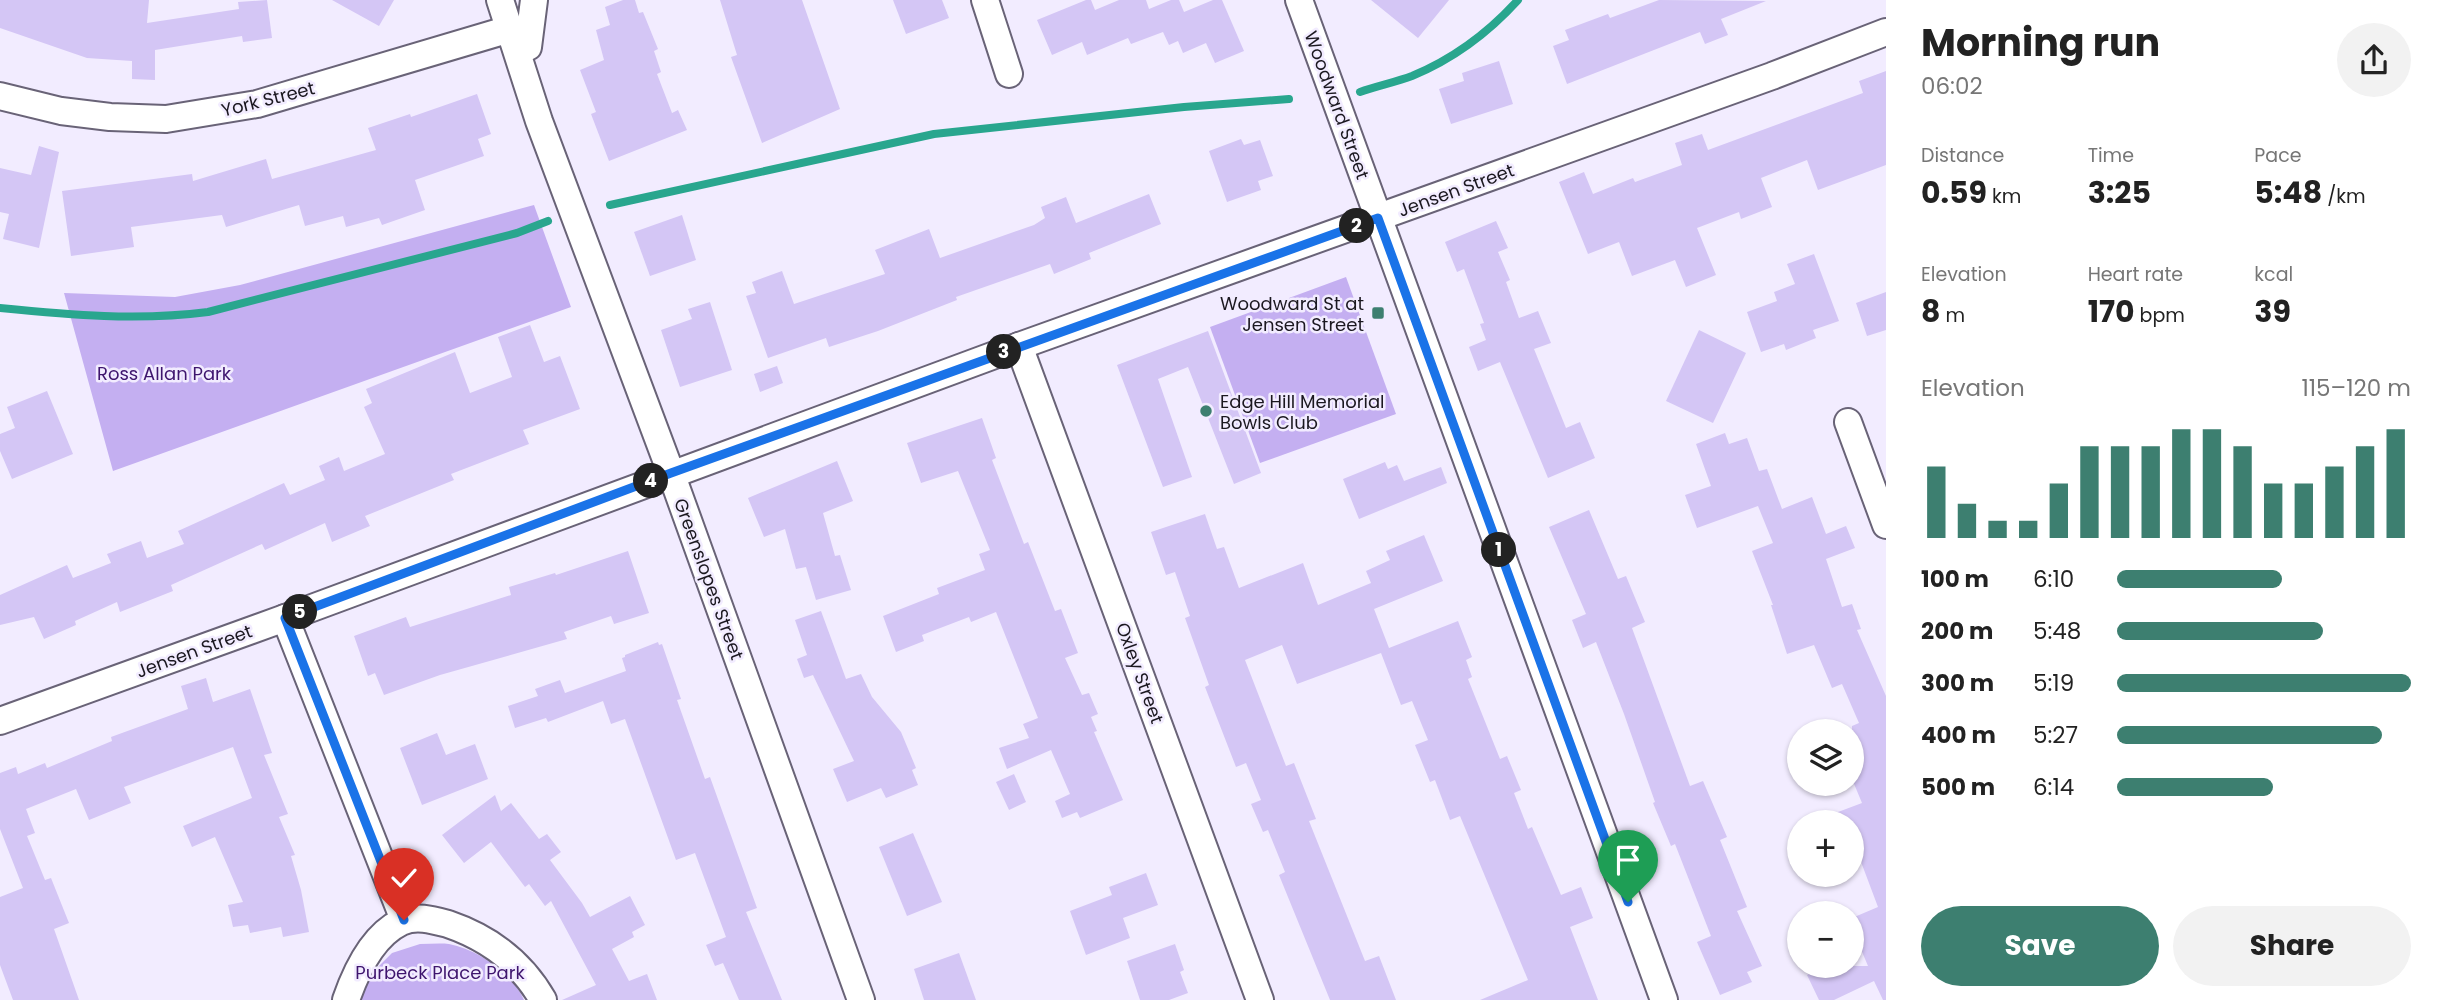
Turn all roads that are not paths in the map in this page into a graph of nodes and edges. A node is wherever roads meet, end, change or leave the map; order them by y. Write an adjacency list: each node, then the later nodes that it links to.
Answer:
1 (500, 0): 5 (street)
2 (534, 0): 5 (street)
3 (985, 0): 7 (street)
4 (1299, 0): 9 (street, Woodward Street)
5 (520, 30): 8 (street, York Street); 12 (street, Greenslopes Street)
6 (1886, 32): 9 (street, Jensen Street)
7 (1009, 74)
8 (0, 96)
9 (1378, 218): 10 (street, Jensen Street); 21 (street, Woodward Street)
10 (1019, 346): 12 (street, Jensen Street); 20 (street, Oxley Street)
11 (1848, 422): 13 (street)
12 (671, 473): 14 (street, Jensen Street); 19 (street, Greenslopes Street)
13 (1886, 525)
14 (285, 618): 15 (street, Jensen Street); 16 (street)
15 (0, 721)
16 (404, 920): 17 (street); 18 (street)
17 (346, 1000)
18 (543, 1000)
19 (861, 1000)
20 (1261, 1000)
21 (1664, 1000)

